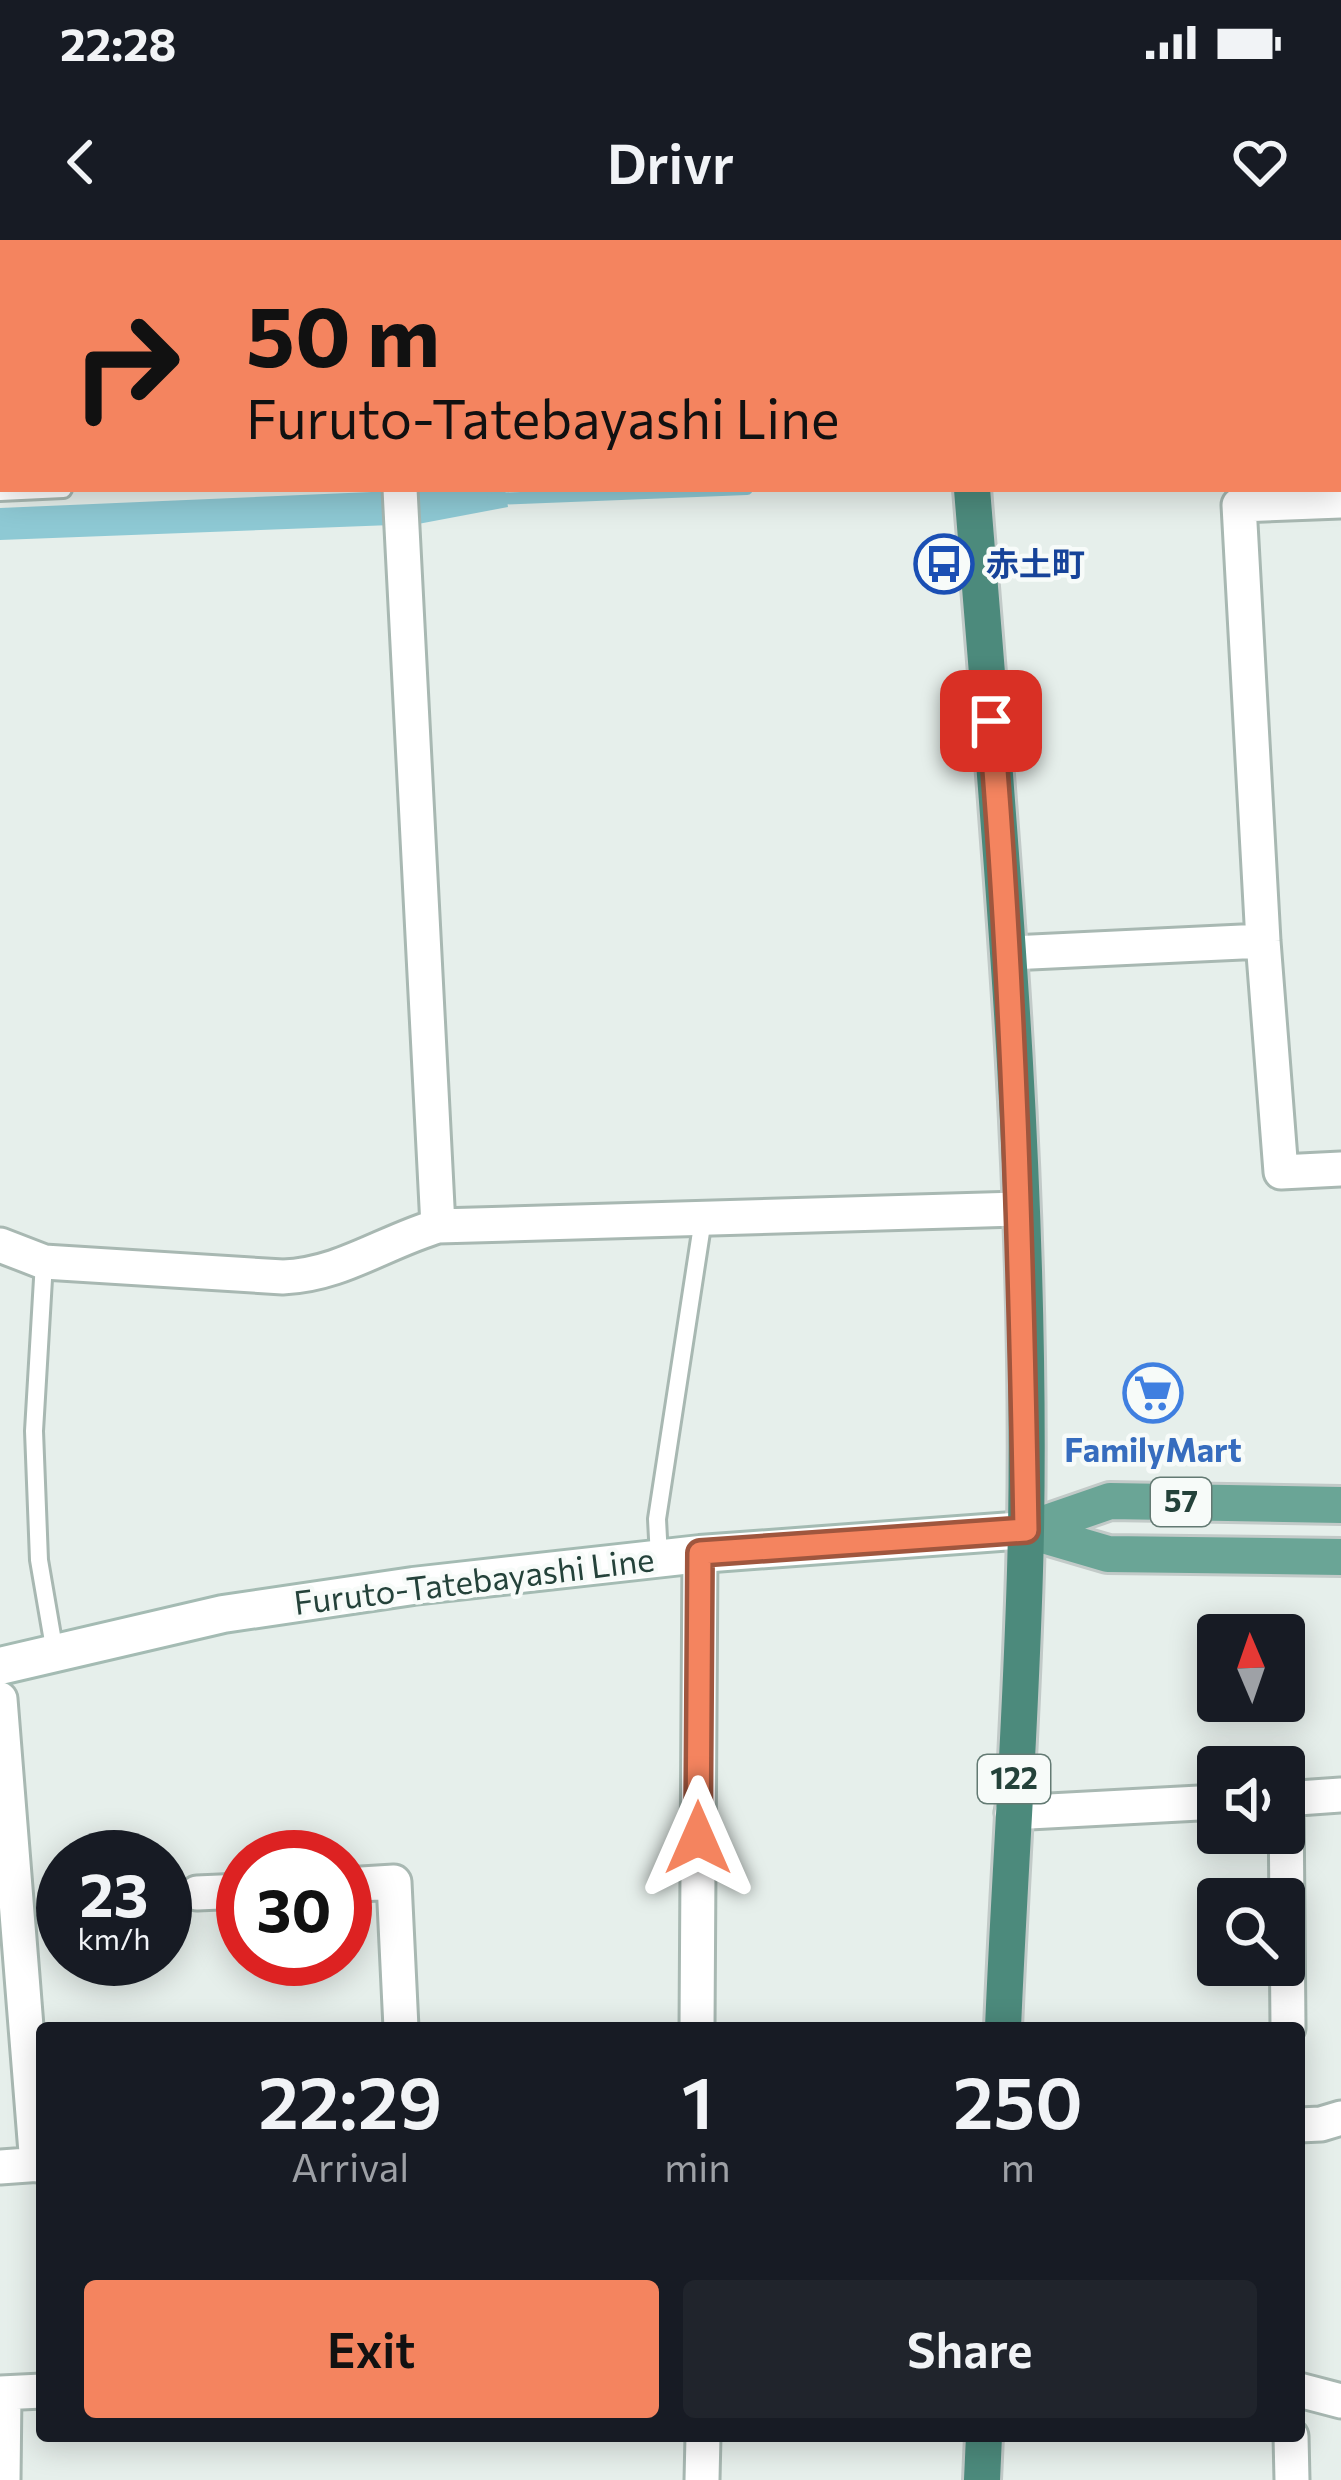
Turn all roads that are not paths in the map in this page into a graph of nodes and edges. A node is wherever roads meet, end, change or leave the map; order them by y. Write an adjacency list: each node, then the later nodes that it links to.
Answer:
1 (400, 492): 9 (street)
2 (972, 492): 5 (highway, 122)
3 (1341, 500): 4 (street)
4 (1263, 941): 5 (street); 6 (street)
5 (1010, 953): 7 (highway, 122)
6 (1341, 1169)
7 (1021, 1210): 8 (street); 13 (highway, 122)
8 (703, 1219): 9 (street); 16 (lane)
9 (438, 1226): 11 (street)
10 (0, 1245): 11 (street)
11 (44, 1262): 17 (lane)
12 (1341, 1505): 13 (main road, 57)
13 (1026, 1530): 14 (main road, Furuto-Tatebayashi Line); 15 (main road, 57); 23 (highway, 122)
14 (700, 1553): 16 (main road, Furuto-Tatebayashi Line); 29 (street)
15 (1341, 1557)
16 (659, 1558): 17 (main road, Furuto-Tatebayashi Line)
17 (55, 1654): 18 (main road, Furuto-Tatebayashi Line)
18 (0, 1666)
19 (0, 1699): 34 (street)
20 (1341, 1795): 21 (street)
21 (1305, 1798)
22 (1197, 1803): 23 (street)
23 (1012, 1813): 30 (highway, 122)
24 (1286, 1854): 31 (street)
25 (372, 1883): 28 (street)
26 (216, 1893): 27 (street)
27 (197, 1894)
28 (401, 2022)
29 (697, 2022)
30 (1003, 2022)
31 (1288, 2022)
32 (1341, 2118): 33 (street)
33 (1305, 2124)
34 (36, 2128)
35 (36, 2164): 36 (street)
36 (0, 2168)
37 (36, 2391): 39 (street)
38 (1305, 2392): 40 (street)
39 (2, 2393): 44 (street)
40 (1341, 2401)
41 (704, 2442): 45 (street)
42 (984, 2442): 46 (highway)
43 (1291, 2442): 47 (street)
44 (3, 2480)
45 (702, 2480)
46 (982, 2480)
47 (1292, 2480)

